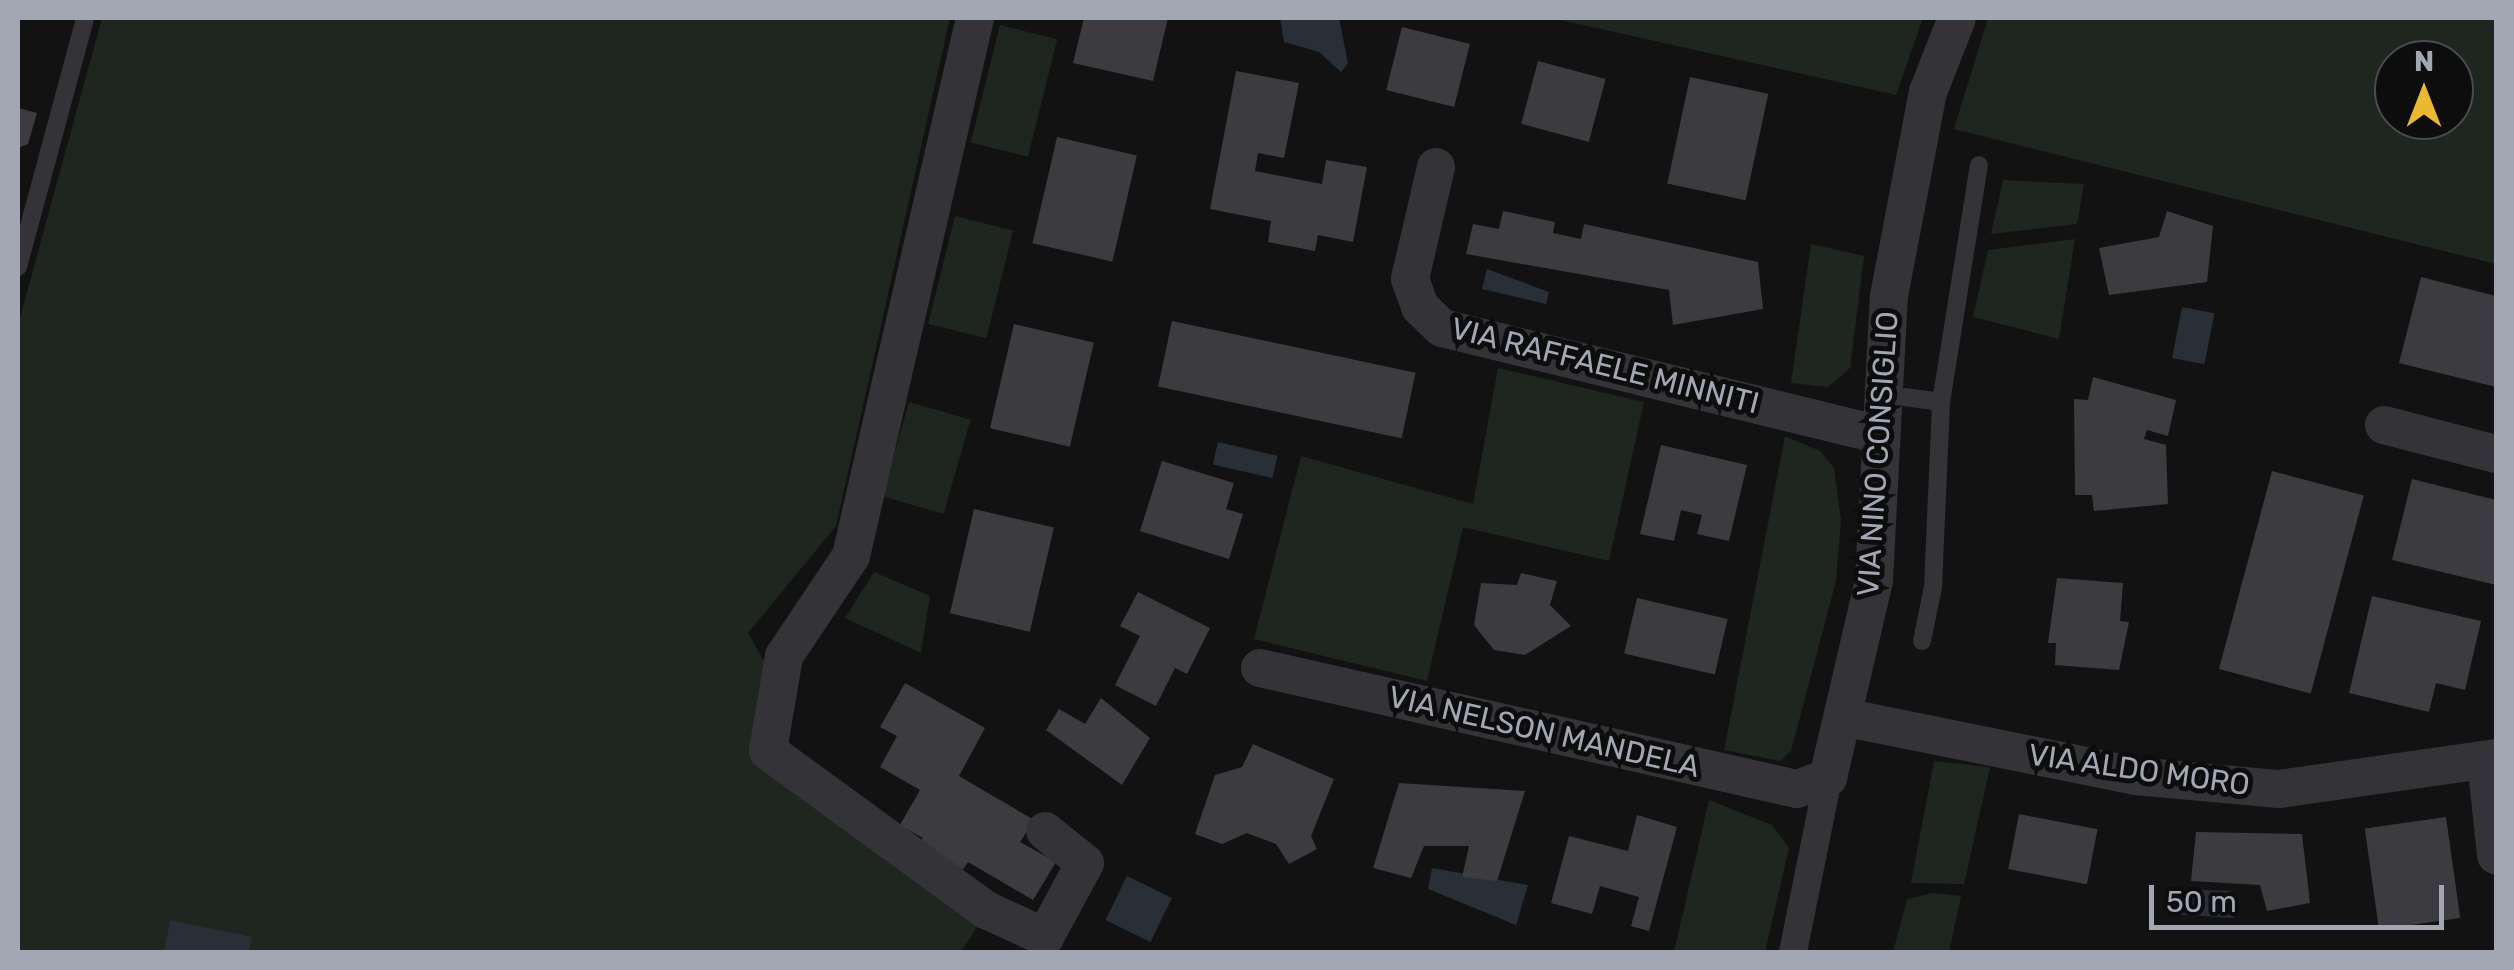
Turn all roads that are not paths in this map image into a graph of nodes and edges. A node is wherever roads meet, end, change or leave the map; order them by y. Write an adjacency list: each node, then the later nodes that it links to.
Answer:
1 (85, 18): 6 (lane)
2 (975, 18): 17 (street)
3 (1957, 18): 7 (street, VIA NINO CONSIGLIO)
4 (1979, 166): 8 (lane)
5 (1436, 168): 10 (street, VIA RAFFAELE MINNITI)
6 (18, 266)
7 (1881, 394): 8 (lane); 10 (street, VIA NINO CONSIGLIO)
8 (1941, 402): 12 (lane)
9 (2384, 425): 11 (street)
10 (1878, 434): 14 (street, VIA NINO CONSIGLIO)
11 (2496, 454)
12 (1922, 641)
13 (1260, 668): 16 (street, VIA NELSON MANDELA)
14 (1842, 718): 15 (street, VIA ALDO MORO); 16 (street, VIA NINO CONSIGLIO)
15 (2491, 759): 18 (street)
16 (1828, 778): 19 (street, VIA NINO CONSIGLIO)
17 (1044, 830)
18 (2496, 855)
19 (1794, 952)

